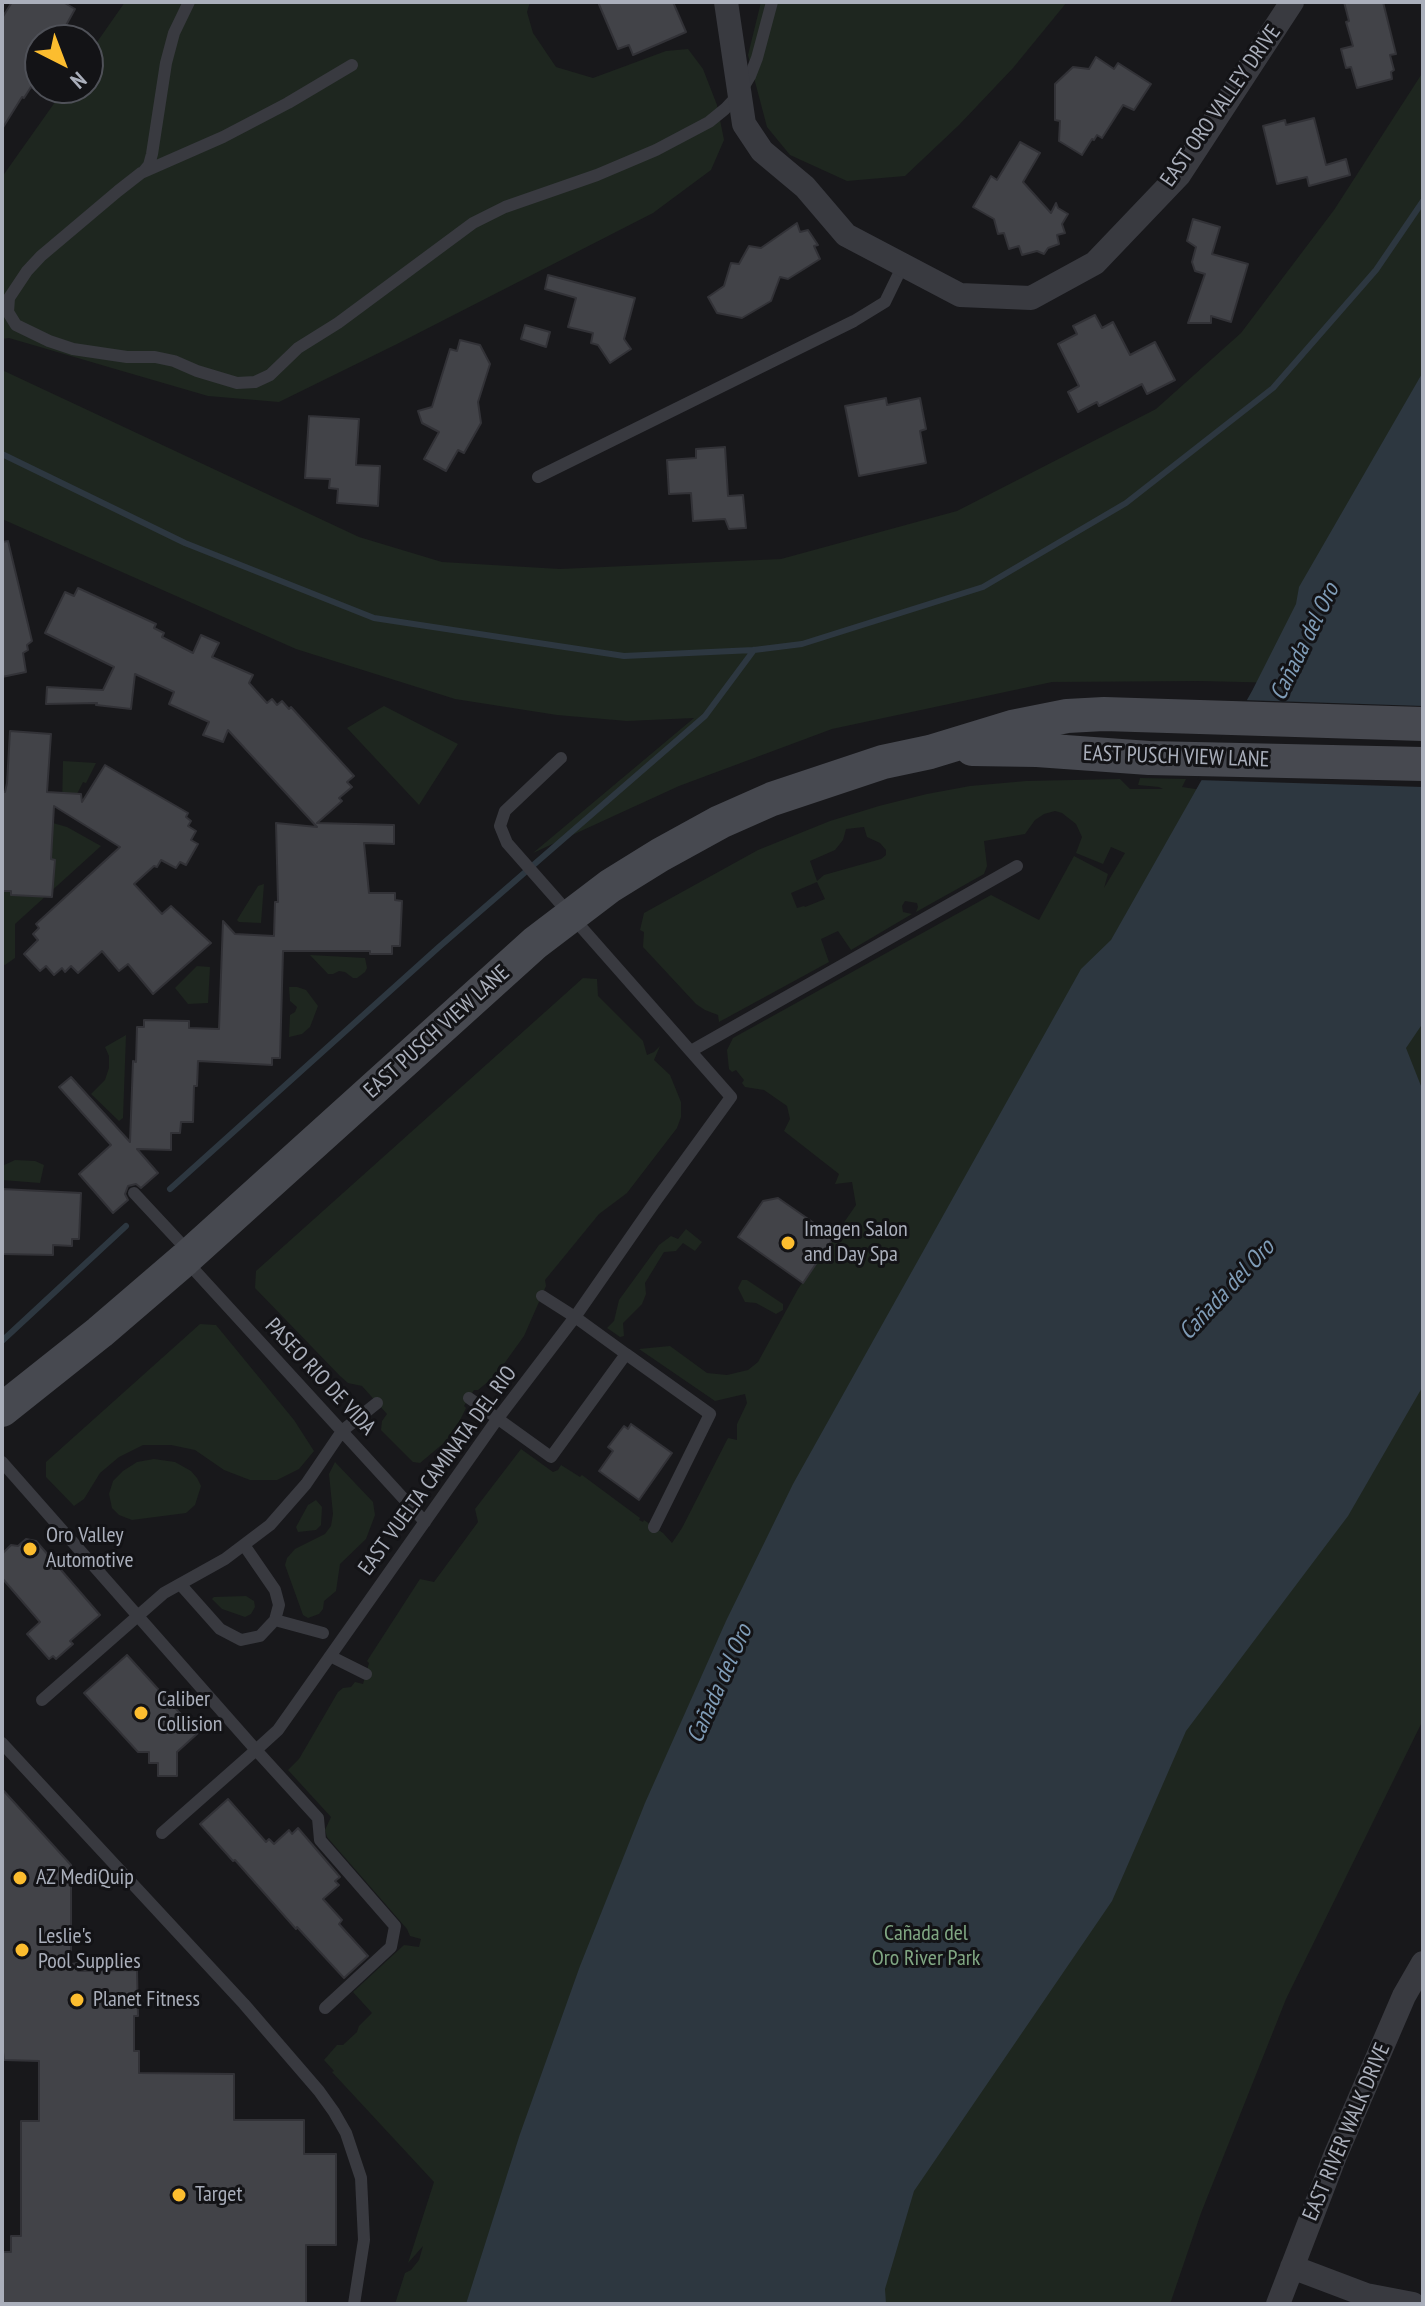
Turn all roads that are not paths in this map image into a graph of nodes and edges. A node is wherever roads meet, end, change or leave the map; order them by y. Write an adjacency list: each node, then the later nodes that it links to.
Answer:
1 (189, 2): 7 (lane)
2 (726, 2): 6 (street, EAST ORO VALLEY DRIVE)
3 (772, 2): 6 (lane)
4 (1292, 2): 8 (street, EAST ORO VALLEY DRIVE)
5 (352, 65): 7 (lane)
6 (740, 93): 7 (lane); 8 (street, EAST ORO VALLEY DRIVE)
7 (141, 173)
8 (903, 265): 9 (lane)
9 (538, 477)
10 (1423, 724): 11 (main road, EAST PUSCH VIEW LANE)
11 (930, 752): 13 (main road, EAST PUSCH VIEW LANE); 15 (main road, EAST PUSCH VIEW LANE)
12 (561, 758): 15 (lane, EAST VUELTA CAMINATA DEL RIO)
13 (1423, 764)
14 (1017, 866): 16 (lane)
15 (571, 915): 16 (lane, EAST VUELTA CAMINATA DEL RIO); 18 (main road, EAST PUSCH VIEW LANE)
16 (691, 1051): 20 (lane, EAST VUELTA CAMINATA DEL RIO)
17 (134, 1193): 18 (lane, PASEO RIO DE VIDA)
18 (188, 1257): 24 (main road, EAST PUSCH VIEW LANE); 26 (lane, PASEO RIO DE VIDA)
19 (542, 1296): 20 (lane)
20 (575, 1317): 21 (lane); 25 (lane, EAST VUELTA CAMINATA DEL RIO)
21 (626, 1354): 25 (lane); 29 (lane)
22 (469, 1398): 25 (lane)
23 (377, 1403): 26 (lane)
24 (2, 1410)
25 (498, 1418): 28 (lane, EAST VUELTA CAMINATA DEL RIO)
26 (342, 1431): 28 (lane, PASEO RIO DE VIDA); 30 (lane)
27 (2, 1462): 32 (lane)
28 (425, 1522): 35 (lane, EAST VUELTA CAMINATA DEL RIO)
29 (654, 1527)
30 (244, 1545): 31 (lane); 33 (lane)
31 (180, 1584): 32 (lane); 33 (lane)
32 (138, 1616): 37 (lane); 39 (lane)
33 (275, 1620): 34 (lane)
34 (323, 1633)
35 (330, 1656): 36 (lane); 39 (lane, EAST VUELTA CAMINATA DEL RIO)
36 (366, 1674)
37 (42, 1700)
38 (2, 1743): 44 (lane)
39 (256, 1750): 40 (lane, EAST VUELTA CAMINATA DEL RIO); 42 (lane)
40 (162, 1833)
41 (1423, 1963): 43 (street, EAST RIVER WALK DRIVE)
42 (325, 2008)
43 (1292, 2267): 45 (street, EAST RIVER WALK DRIVE); 46 (street)
44 (354, 2304)
45 (1278, 2304)
46 (1413, 2304)

